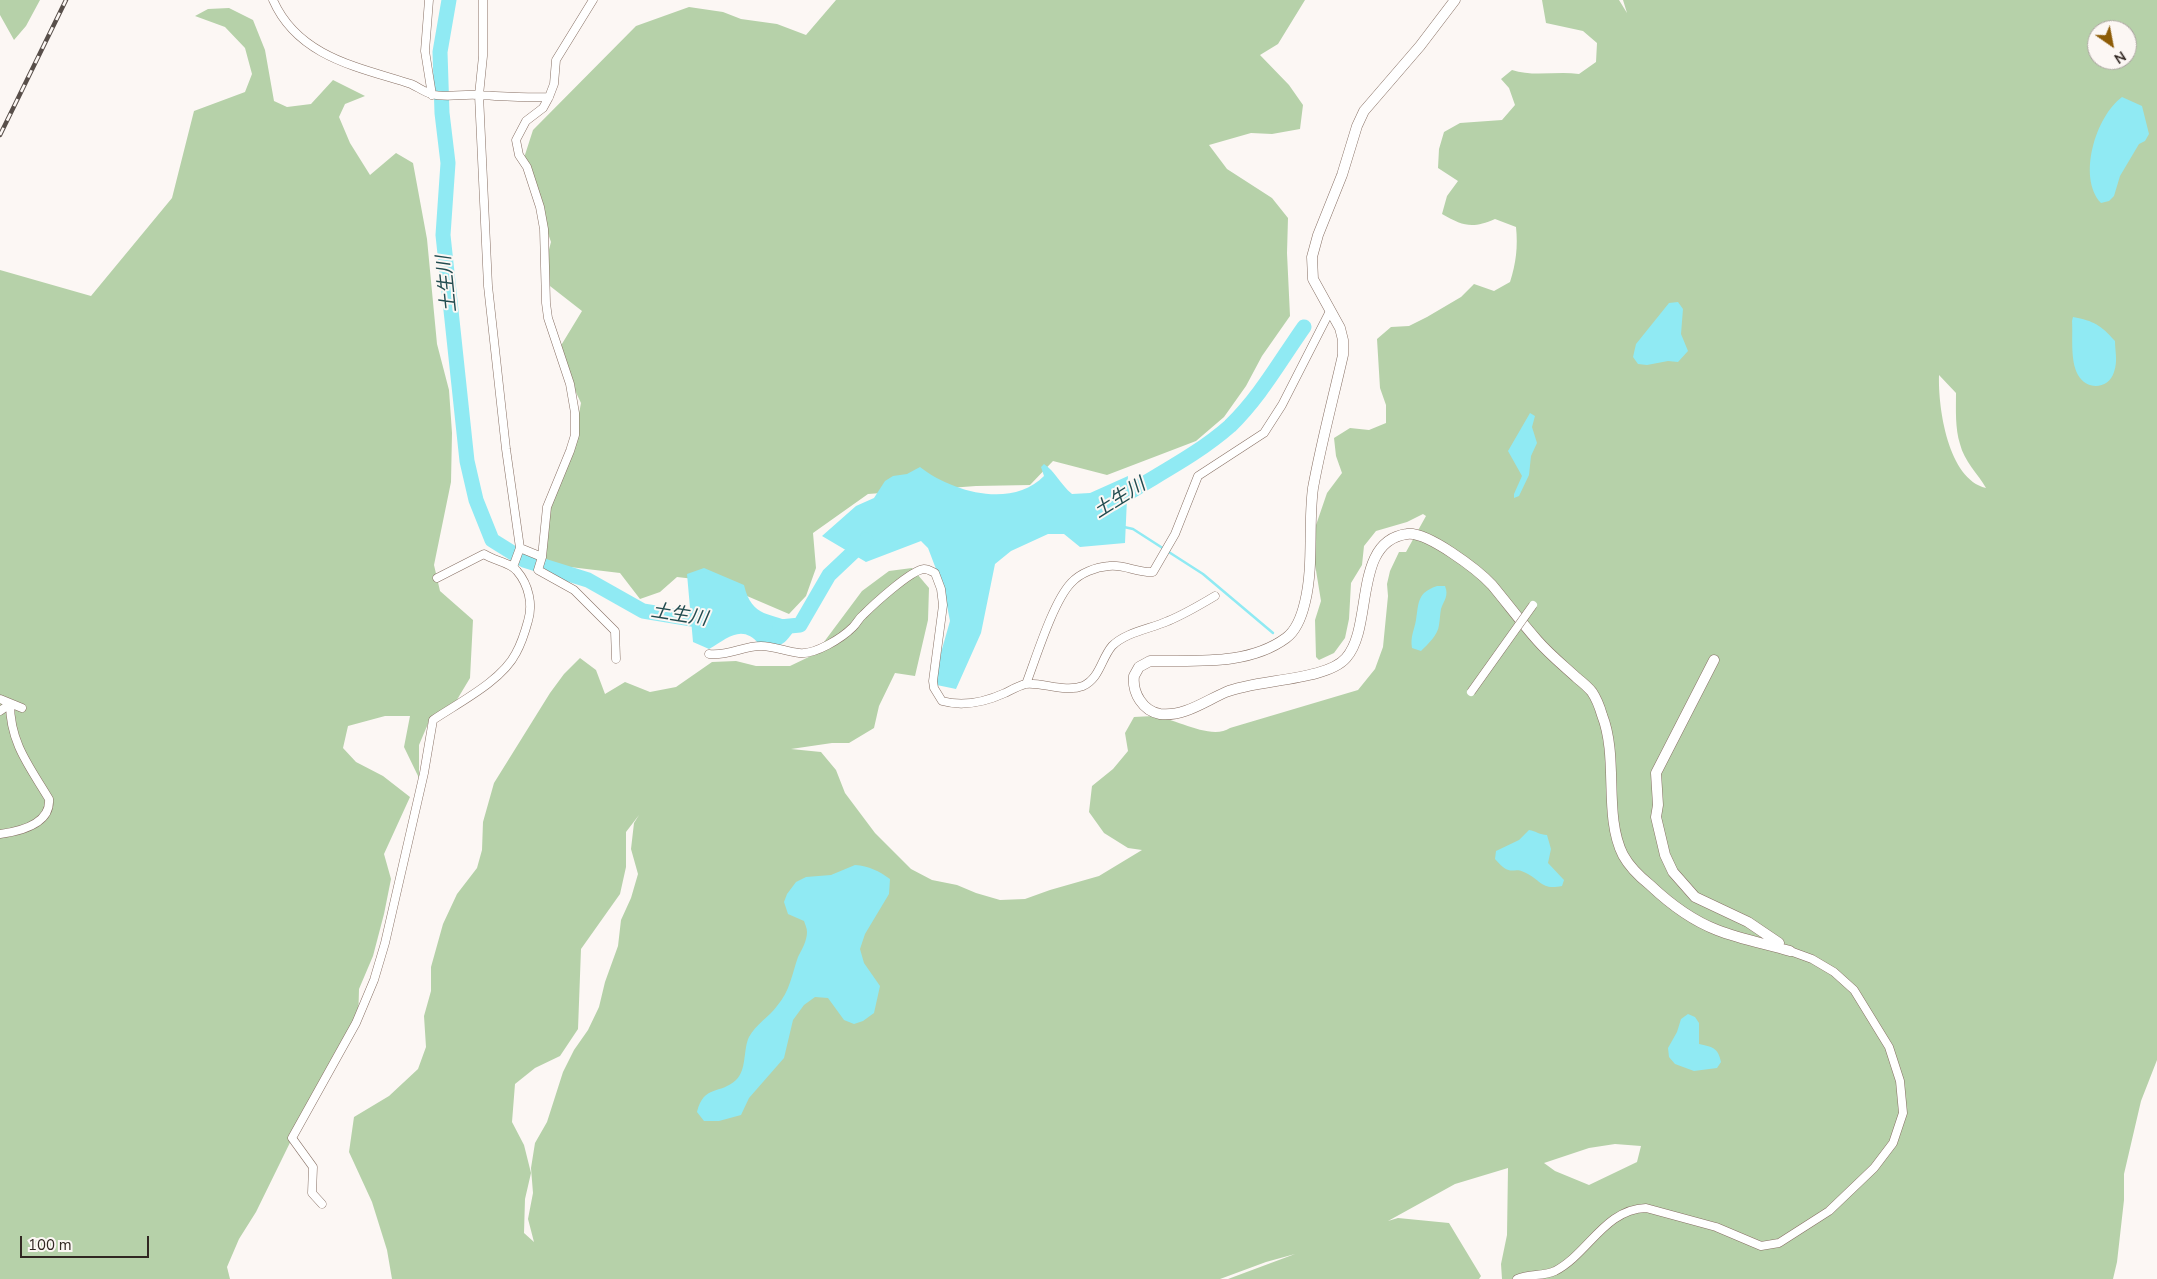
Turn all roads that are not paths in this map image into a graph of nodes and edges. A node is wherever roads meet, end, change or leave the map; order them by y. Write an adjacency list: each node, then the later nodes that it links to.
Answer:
1 (273, 0): 6 (street)
2 (429, 0): 6 (street)
3 (483, 0): 7 (street)
4 (593, 0): 8 (street)
5 (1455, 0): 9 (street)
6 (432, 95): 7 (street)
7 (479, 95): 8 (street); 10 (street)
8 (549, 97): 11 (street)
9 (1330, 311): 19 (street); 26 (street)
10 (519, 550): 11 (street); 12 (street)
11 (542, 557): 17 (street)
12 (513, 567): 13 (street); 27 (street)
13 (437, 578)
14 (1215, 596): 19 (street)
15 (1533, 605): 20 (street, bridge)
16 (709, 654): 19 (street)
17 (616, 659)
18 (1714, 660): 26 (street)
19 (1026, 684)
20 (1471, 692)
21 (0, 699): 22 (street)
22 (10, 704): 23 (street); 24 (street); 25 (street)
23 (22, 708)
24 (0, 711)
25 (0, 834)
26 (1790, 951): 28 (street)
27 (322, 1204)
28 (1517, 1279)

